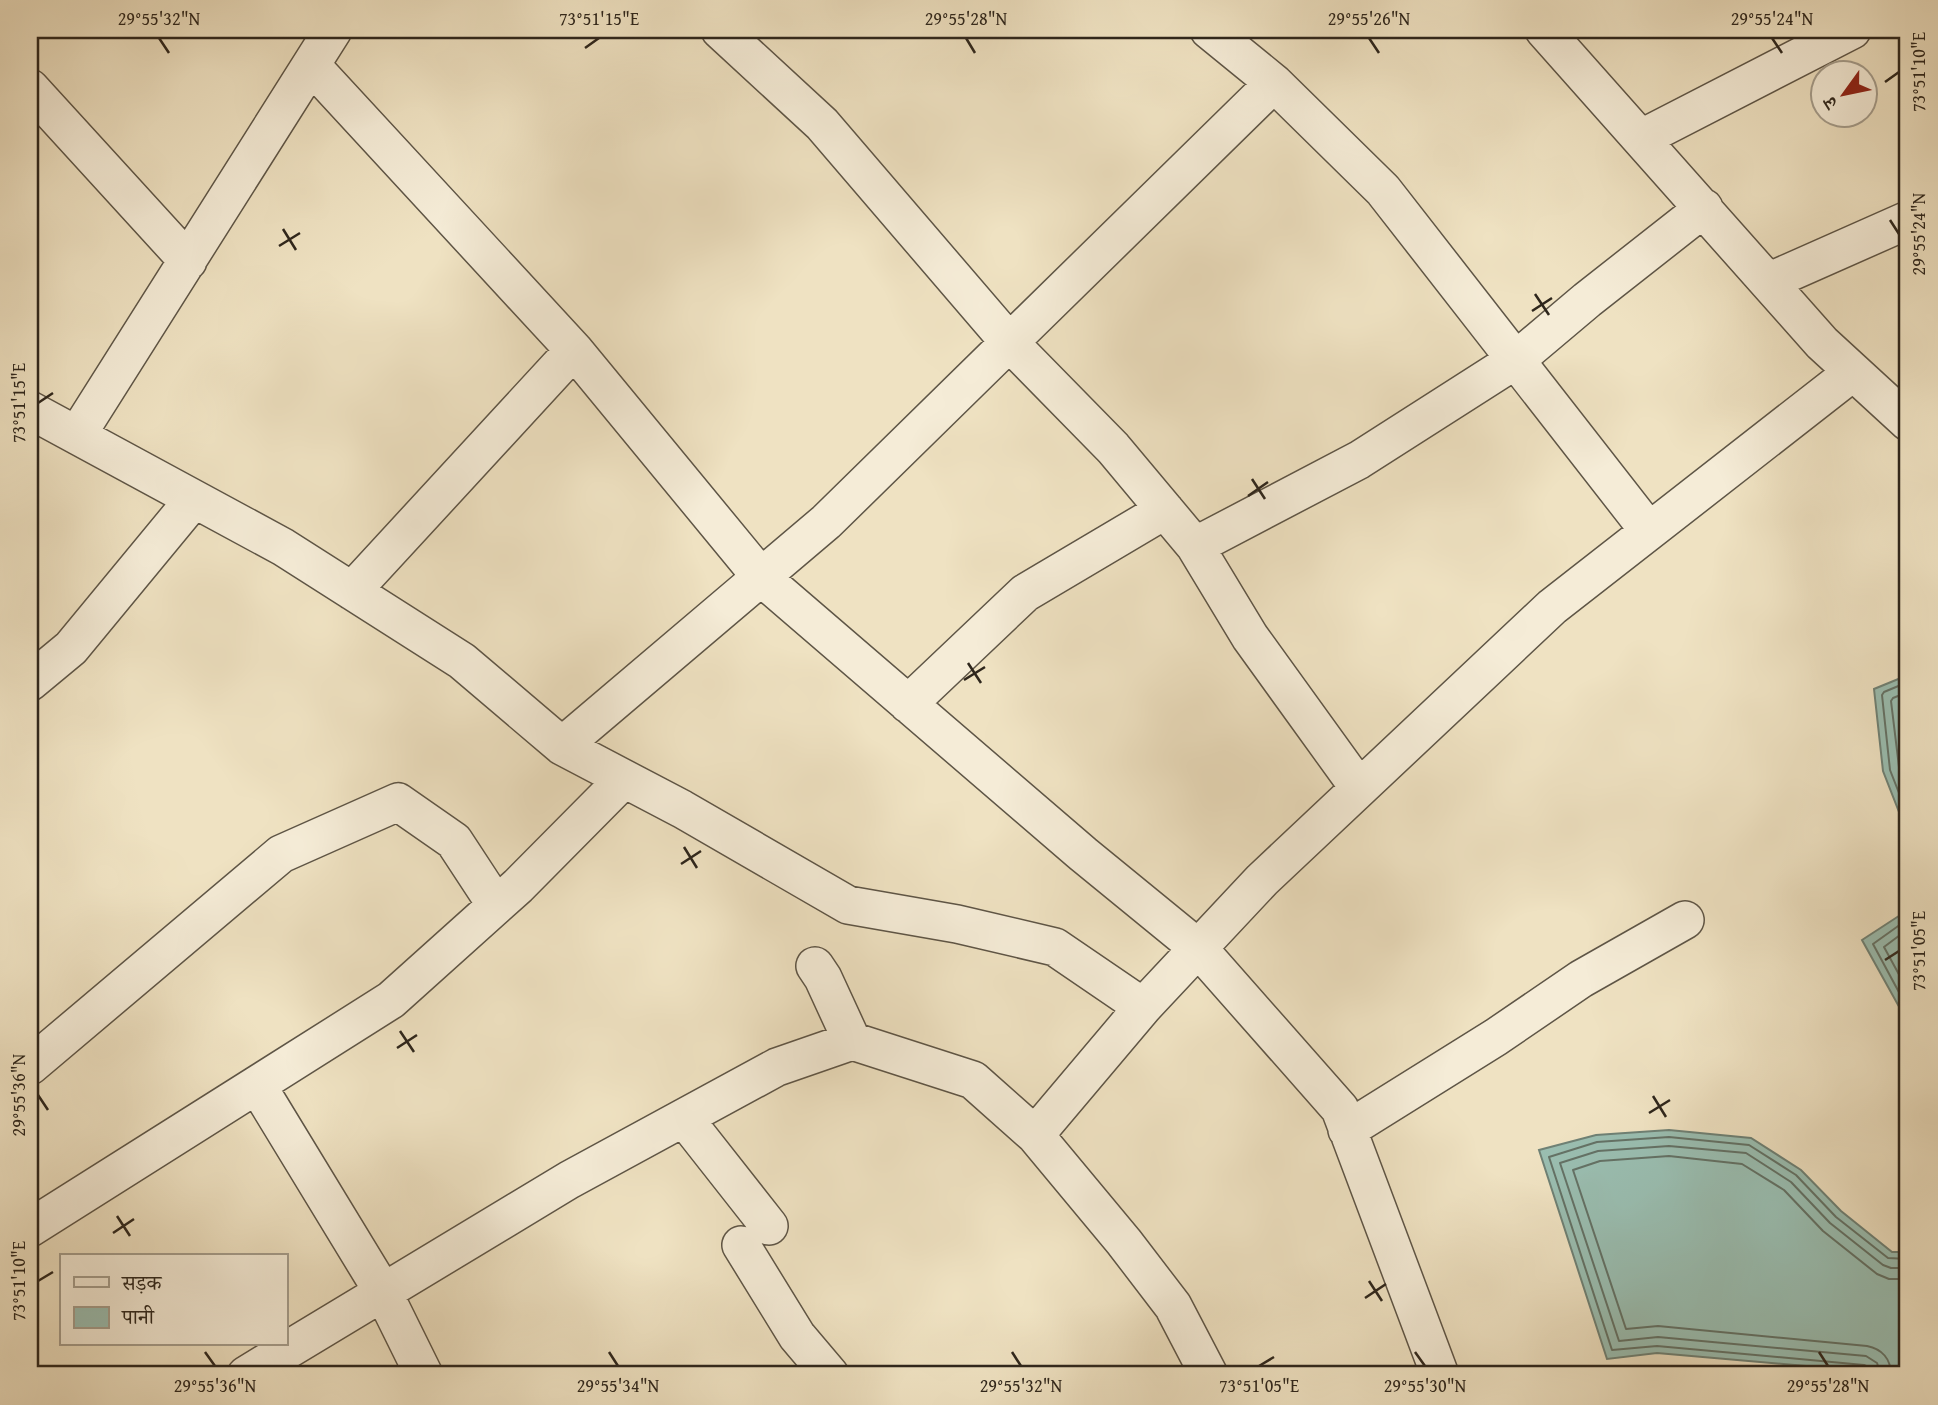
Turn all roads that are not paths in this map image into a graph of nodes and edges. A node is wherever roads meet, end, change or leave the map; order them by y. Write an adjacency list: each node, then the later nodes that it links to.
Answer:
1 (333, 30): 6 (street)
2 (720, 30): 14 (street)
3 (1209, 30): 7 (street)
4 (1544, 30): 9 (street)
5 (1852, 30): 9 (street)
6 (311, 65): 12 (street); 15 (street)
7 (1274, 83): 14 (street); 16 (street)
8 (30, 88): 12 (street)
9 (1642, 138): 10 (street)
10 (1704, 208): 13 (street); 16 (street)
11 (1908, 220): 13 (street)
12 (188, 261): 20 (street)
13 (1768, 282): 17 (street)
14 (1009, 342): 22 (street); 25 (street)
15 (574, 350): 25 (street); 26 (street)
16 (1517, 359): 23 (street); 24 (street)
17 (1853, 372): 19 (street); 23 (street)
18 (30, 410): 20 (street)
19 (1908, 422)
20 (77, 435): 21 (street)
21 (194, 499): 26 (street); 27 (street)
22 (1165, 510): 24 (street); 28 (street)
23 (1649, 531): 31 (street)
24 (1195, 546): 31 (street)
25 (761, 577): 28 (street); 29 (street)
26 (352, 592): 29 (street)
27 (30, 682)
28 (908, 704): 34 (street)
29 (562, 746): 30 (street)
30 (624, 779): 32 (street); 36 (street)
31 (1359, 789): 34 (street)
32 (496, 905): 38 (street); 39 (street)
33 (1685, 920): 41 (street)
34 (1198, 948): 36 (street); 41 (street)
35 (815, 966): 37 (street)
36 (1143, 1007): 42 (street)
37 (852, 1041): 40 (street); 42 (street)
38 (30, 1066)
39 (257, 1084): 43 (street); 44 (street)
40 (684, 1118): 44 (street); 47 (street)
41 (1347, 1130): 49 (street)
42 (1035, 1135): 48 (street)
43 (30, 1228)
44 (383, 1292): 45 (street); 46 (street)
45 (246, 1375)
46 (424, 1375)
47 (830, 1375)
48 (1209, 1375)
49 (1440, 1375)

